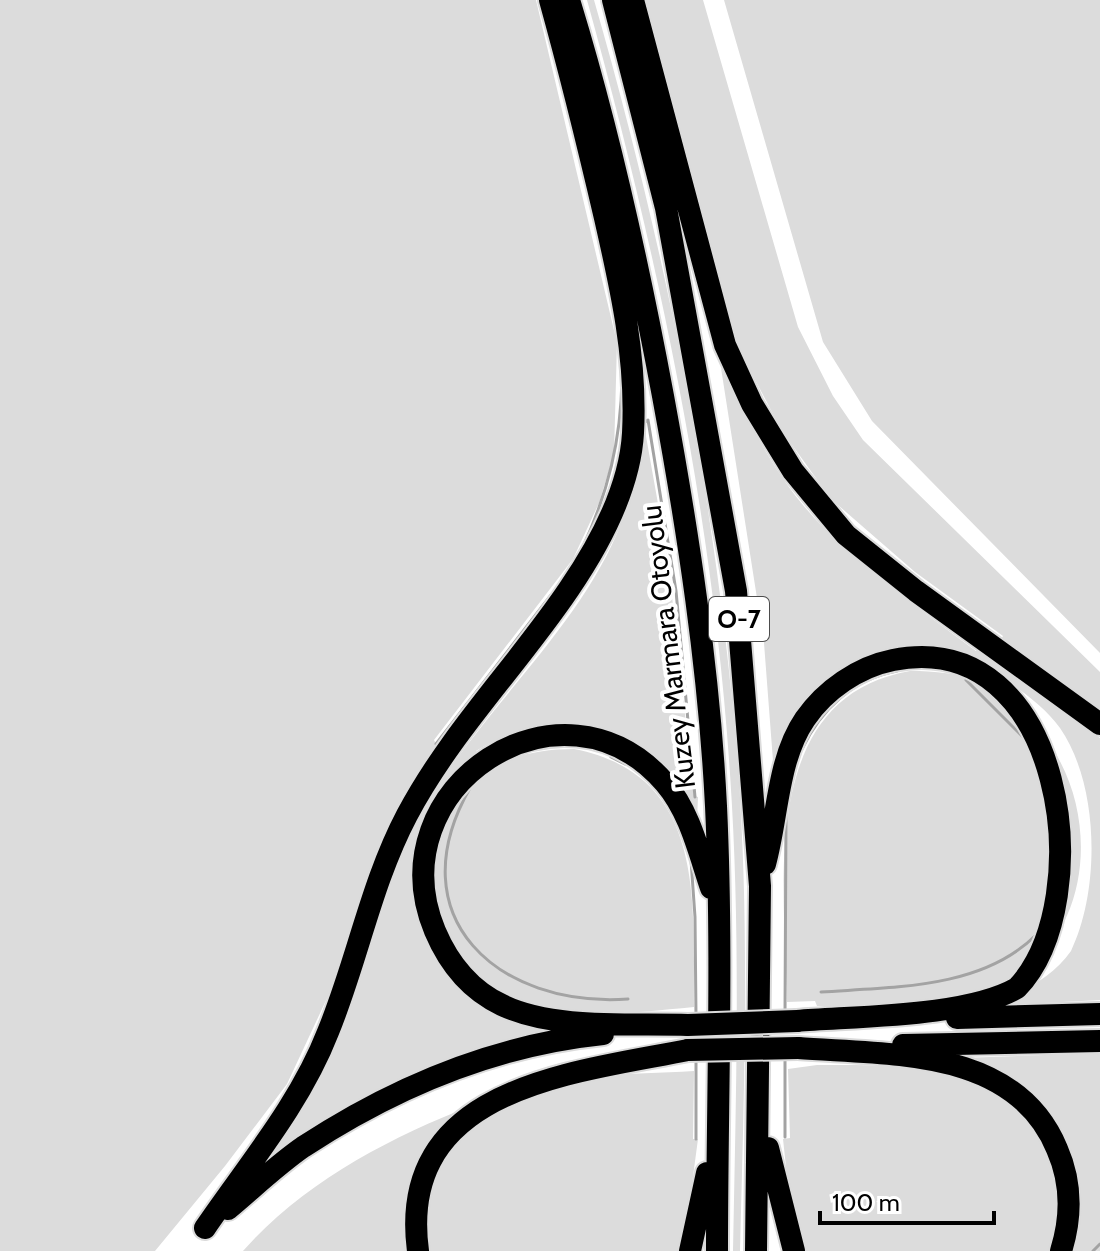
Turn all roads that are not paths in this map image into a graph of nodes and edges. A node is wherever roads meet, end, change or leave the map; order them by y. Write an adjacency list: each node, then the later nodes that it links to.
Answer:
1 (550, 0): 12 (highway)
2 (569, 0): 8 (highway, Kuzey Marmara Otoyolu / O-7)
3 (613, 0): 7 (highway, O-7)
4 (633, 0): 5 (highway)
5 (1100, 724)
6 (1064, 751): 7 (highway)
7 (760, 886): 15 (highway, O-7)
8 (718, 912): 12 (highway); 16 (highway, Kuzey Marmara Otoyolu / O-7)
9 (1070, 940): 11 (highway)
10 (1100, 1014): 11 (highway)
11 (797, 1021): 12 (highway, bridge)
12 (688, 1025)
13 (1100, 1041): 14 (highway)
14 (798, 1048): 17 (highway, bridge); 22 (highway)
15 (760, 1110): 20 (highway, O-7); 21 (highway)
16 (717, 1117): 18 (highway); 19 (highway, Kuzey Marmara Otoyolu / O-7)
17 (418, 1251)
18 (690, 1251)
19 (717, 1251)
20 (756, 1251)
21 (794, 1251)
22 (1061, 1251)

